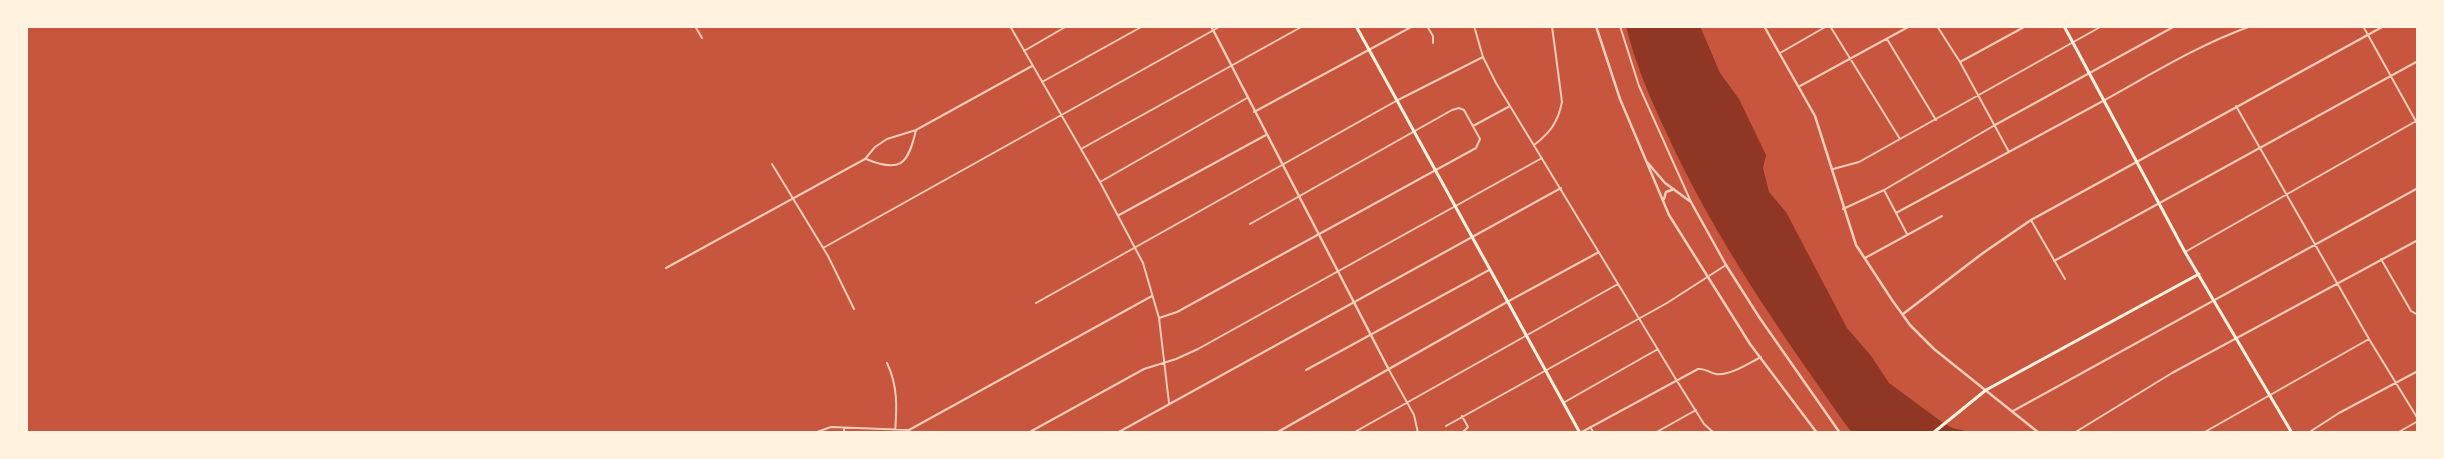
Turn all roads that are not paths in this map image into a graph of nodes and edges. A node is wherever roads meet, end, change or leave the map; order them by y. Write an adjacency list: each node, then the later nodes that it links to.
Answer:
1 (695, 26): 28 (street)
2 (1010, 26): 33 (street)
3 (1067, 26): 33 (street)
4 (1143, 26): 43 (street)
5 (1210, 26): 26 (street)
6 (1221, 26): 26 (street)
7 (1304, 26): 40 (street)
8 (1356, 26): 32 (main road)
9 (1413, 26): 32 (street)
10 (1427, 26): 31 (street)
11 (1474, 26): 35 (street)
12 (1552, 26): 62 (street)
13 (1596, 26): 67 (street)
14 (1620, 26): 83 (street)
15 (1764, 26): 34 (street)
16 (1828, 26): 34 (street); 36 (street)
17 (1910, 26): 29 (street)
18 (1937, 26): 38 (street)
19 (2026, 26): 38 (street)
20 (2064, 26): 30 (main road)
21 (2102, 26): 30 (street)
22 (2175, 26): 41 (street)
23 (2252, 26): 48 (street)
24 (2363, 26): 27 (street)
25 (2384, 26): 27 (street)
26 (1213, 31): 40 (street); 52 (street)
27 (2367, 35): 42 (street); 50 (street)
28 (702, 38)
29 (1888, 39): 36 (street); 53 (street)
30 (2072, 42): 41 (main road); 45 (street)
31 (1433, 43)
32 (1368, 50): 47 (main road); 51 (street)
33 (1024, 51): 39 (street)
34 (1780, 53): 44 (street)
35 (1483, 58): 47 (street); 49 (street)
36 (1850, 59): 44 (street); 61 (street)
37 (2418, 61): 42 (street)
38 (1960, 62): 45 (street)
39 (1032, 66): 43 (street); 58 (street)
40 (1230, 66): 46 (street); 64 (street)
41 (2088, 74): 48 (main road); 55 (street)
42 (2389, 76): 54 (street); 63 (street)
43 (1041, 82): 52 (street)
44 (1800, 86): 72 (street)
45 (1979, 95): 53 (street); 55 (street)
46 (1246, 98): 51 (street); 74 (street)
47 (1396, 101): 59 (main road); 71 (street)
48 (2103, 101): 65 (street); 69 (main road)
49 (1511, 106): 57 (street); 62 (street)
50 (2236, 106): 63 (street); 69 (street)
51 (1254, 112): 60 (street)
52 (1061, 115): 64 (street); 98 (street)
53 (1936, 120): 61 (street)
54 (2417, 121): 56 (street); 79 (street)
55 (1995, 125): 65 (street); 78 (street)
56 (2418, 125)
57 (1472, 126): 59 (street); 73 (street)
58 (916, 130): 68 (street); 68 (street)
59 (1413, 132): 73 (main road); 80 (street)
60 (1266, 135): 71 (street); 88 (street)
61 (1901, 139): 72 (street)
62 (1534, 145): 66 (street)
63 (2260, 147): 79 (street); 84 (street)
64 (1081, 149): 74 (street)
65 (2009, 152): 87 (street)
66 (1542, 158): 75 (street); 85 (street)
67 (1645, 158): 77 (street); 82 (street)
68 (865, 159): 81 (street)
69 (2136, 163): 84 (main road); 90 (street)
70 (772, 164): 81 (street)
71 (1282, 165): 80 (street); 97 (street)
72 (1831, 169): 86 (street)
73 (1434, 170): 85 (main road); 93 (street)
74 (1100, 182): 88 (street)
75 (1561, 188): 94 (street); 99 (street)
76 (2418, 188): 96 (street)
77 (1675, 190): 82 (street); 83 (street)
78 (1884, 190): 86 (street); 87 (street)
79 (2287, 194): 96 (street); 100 (street)
80 (1298, 196): 91 (street); 93 (street)
81 (794, 198): 98 (street); 105 (street)
82 (1664, 201): 109 (street)
83 (1691, 202): 104 (street)
84 (2158, 203): 100 (main road); 103 (street)
85 (1454, 206): 94 (main road); 107 (street)
86 (1843, 209): 101 (street)
87 (1896, 213): 92 (street)
88 (1118, 215): 97 (street)
89 (1942, 216): 92 (street)
90 (2031, 220): 103 (street); 119 (street)
91 (1250, 224)
92 (1907, 234): 101 (street)
93 (1319, 235): 107 (street); 121 (street)
94 (1471, 238): 106 (main road); 115 (street)
95 (2418, 240): 102 (street)
96 (2316, 244): 111 (street); 114 (street)
97 (1136, 247): 113 (street); 117 (street)
98 (823, 248): 118 (street)
99 (1599, 252): 112 (street); 116 (street)
100 (2185, 252): 108 (main road)
101 (1864, 258): 119 (street)
102 (2381, 259): 111 (street); 120 (street)
103 (2054, 261): 110 (street)
104 (1726, 265): 109 (street); 163 (street)
105 (666, 268)
106 (1489, 270): 116 (main road); 123 (street)
107 (1337, 271): 115 (street); 129 (street)
108 (2199, 274): 114 (main road); 137 (main road)
109 (1708, 277): 122 (street); 128 (street)
110 (2065, 279)
111 (2337, 283): 125 (street); 126 (street)
112 (1618, 284): 122 (street); 124 (street)
113 (1152, 296): 121 (street); 149 (street)
114 (2215, 301): 125 (main road); 143 (street)
115 (1353, 302): 123 (street); 141 (street)
116 (1507, 302): 124 (main road); 132 (street)
117 (1036, 303)
118 (854, 309)
119 (1903, 314): 137 (street)
120 (2418, 315)
121 (1158, 318): 129 (street)
122 (1639, 318): 127 (street); 133 (street)
123 (1370, 335): 131 (street); 132 (street)
124 (1526, 336): 133 (main road); 139 (street)
125 (2236, 338): 138 (main road); 166 (street)
126 (2369, 339): 136 (street); 138 (street)
127 (1658, 349): 135 (street); 140 (street)
128 (1761, 357): 135 (street); 162 (street)
129 (1165, 361): 141 (street); 152 (street)
130 (887, 363): 149 (street)
131 (1306, 370)
132 (1388, 370): 139 (street); 154 (street)
133 (1545, 371): 140 (main road); 144 (street)
134 (2418, 371): 136 (street)
135 (1677, 381): 142 (street); 147 (street)
136 (2396, 382): 145 (street); 169 (street)
137 (1986, 390): 143 (street); 164 (main road)
138 (2270, 396): 167 (street); 168 (main road)
139 (1408, 402): 155 (street); 156 (street)
140 (1563, 402): 158 (main road)
141 (1169, 403): 153 (street)
142 (1696, 410): 160 (street); 161 (street)
143 (2013, 411): 165 (street)
144 (1462, 416): 146 (street); 157 (street)
145 (2418, 420): 170 (street)
146 (1446, 426)
147 (1590, 427): 158 (street); 159 (street)
148 (844, 428): 149 (street); 150 (street); 151 (street)
149 (895, 432)
150 (814, 433)
151 (844, 433)
152 (1028, 433)
153 (1117, 433)
154 (1276, 433)
155 (1353, 433)
156 (1418, 433)
157 (1462, 433)
158 (1580, 433)
159 (1594, 433)
160 (1655, 433)
161 (1714, 433)
162 (1817, 433)
163 (1840, 433)
164 (1933, 433)
165 (2039, 433)
166 (2074, 433)
167 (2203, 433)
168 (2292, 433)
169 (2308, 433)
170 (2397, 433)

